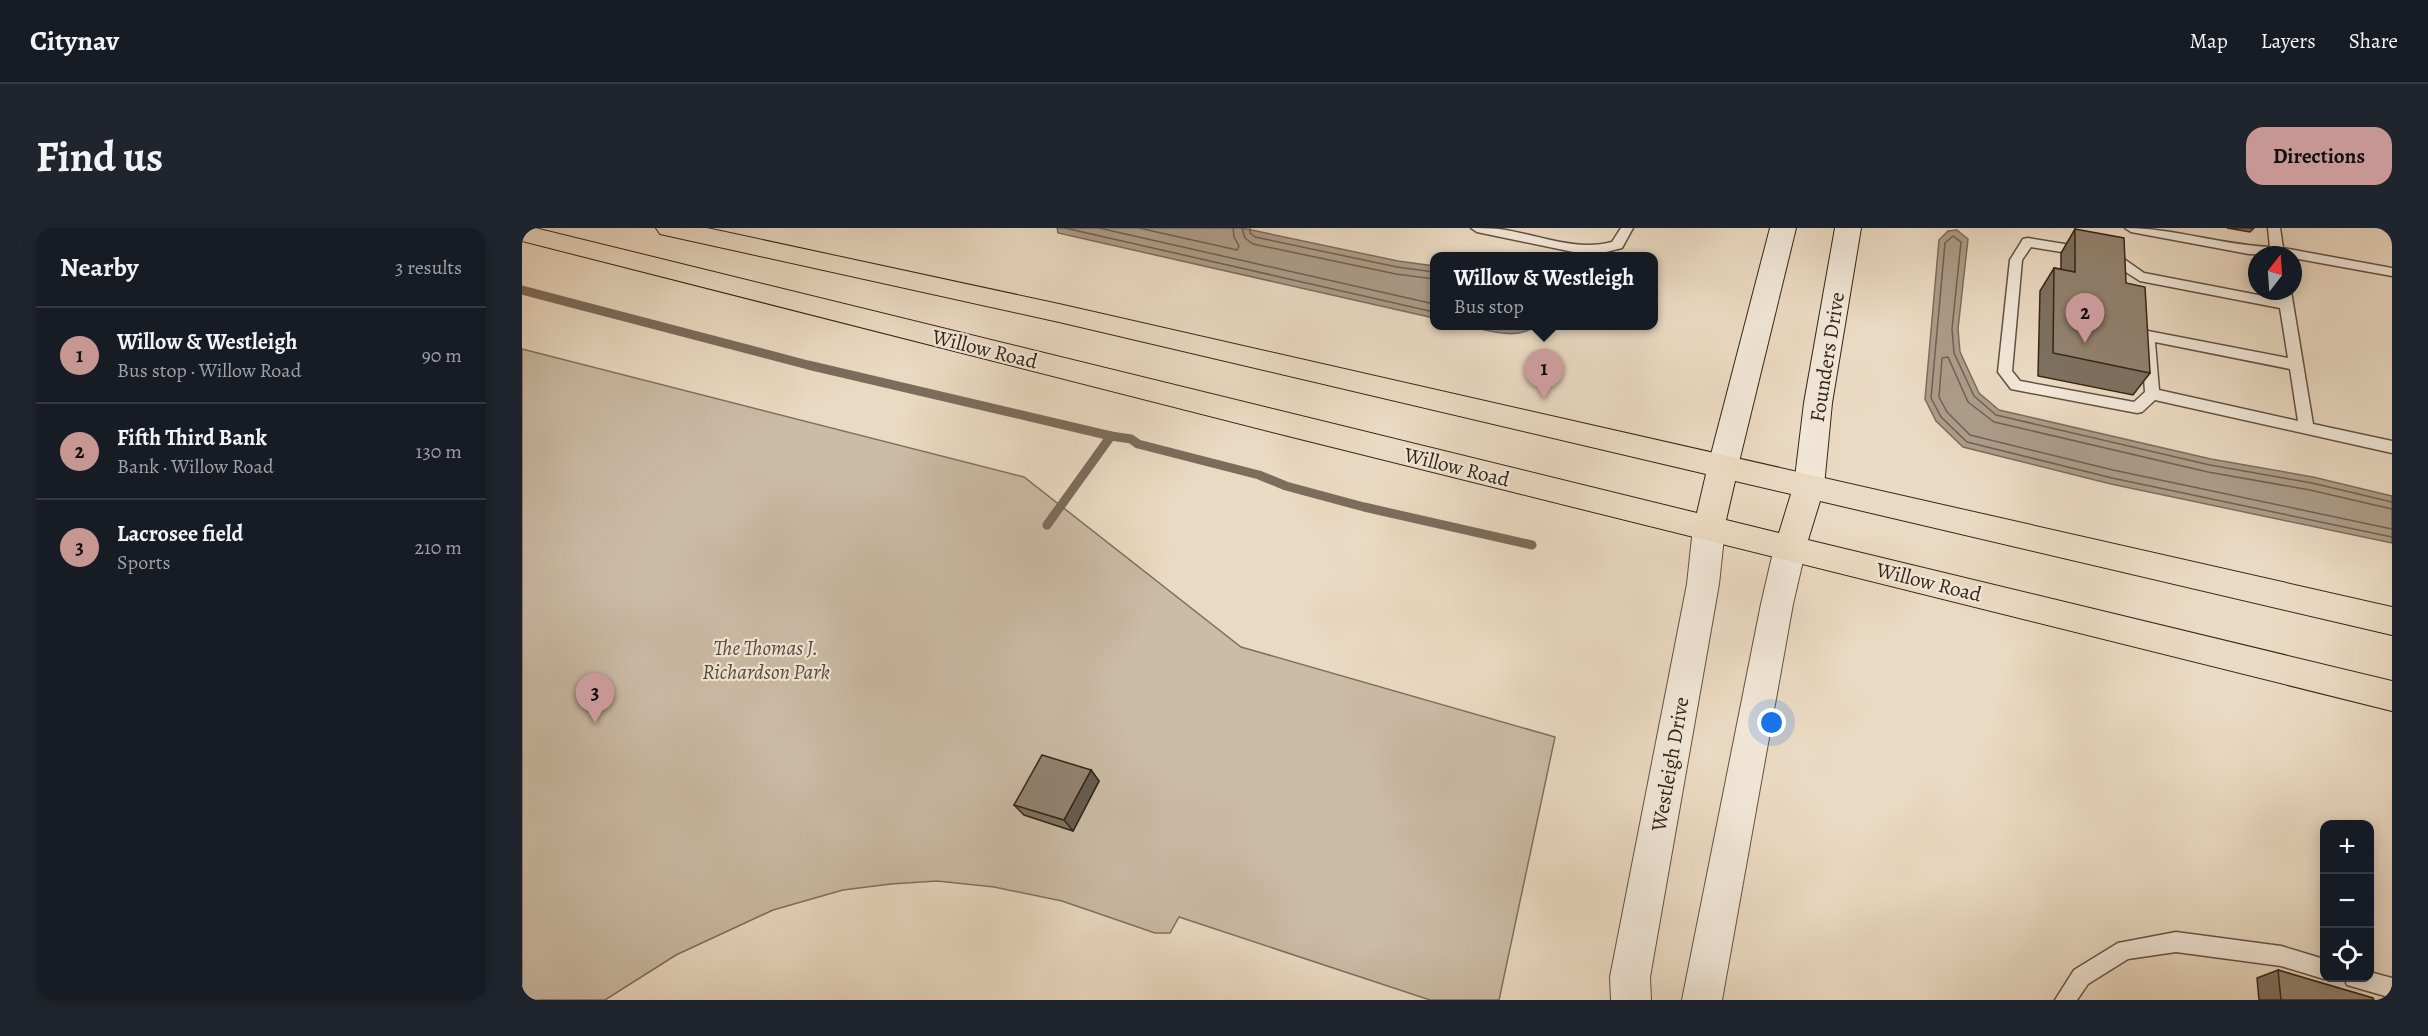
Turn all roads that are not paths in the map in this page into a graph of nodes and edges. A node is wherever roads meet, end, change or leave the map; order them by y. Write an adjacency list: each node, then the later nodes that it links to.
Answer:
1 (669, 228): 19 (main road)
2 (1477, 228): 3 (lane)
3 (1627, 228)
4 (1783, 228): 19 (street)
5 (2131, 228): 10 (lane)
6 (2274, 228): 9 (lane)
7 (1850, 229): 20 (street, Founders Drive)
8 (522, 233): 21 (main road, Willow Road)
9 (2277, 246)
10 (2248, 250)
11 (2302, 257): 12 (lane)
12 (2392, 272)
13 (2248, 292): 16 (lane)
14 (2285, 300): 15 (lane)
15 (2296, 365): 16 (lane); 17 (lane)
16 (2152, 394): 17 (lane)
17 (2307, 430): 18 (lane)
18 (2392, 447)
19 (1723, 466): 20 (main road); 21 (main road)
20 (1809, 486): 22 (main road); 23 (main road)
21 (1709, 528): 22 (main road, Willow Road); 28 (street, Westleigh Drive)
22 (1790, 548): 24 (main road, Willow Road); 29 (street)
23 (2392, 621)
24 (2392, 696)
25 (2320, 968): 30 (lane)
26 (2369, 982): 27 (lane)
27 (2392, 988)
28 (1631, 1000)
29 (1702, 1000)
30 (2065, 1000)

